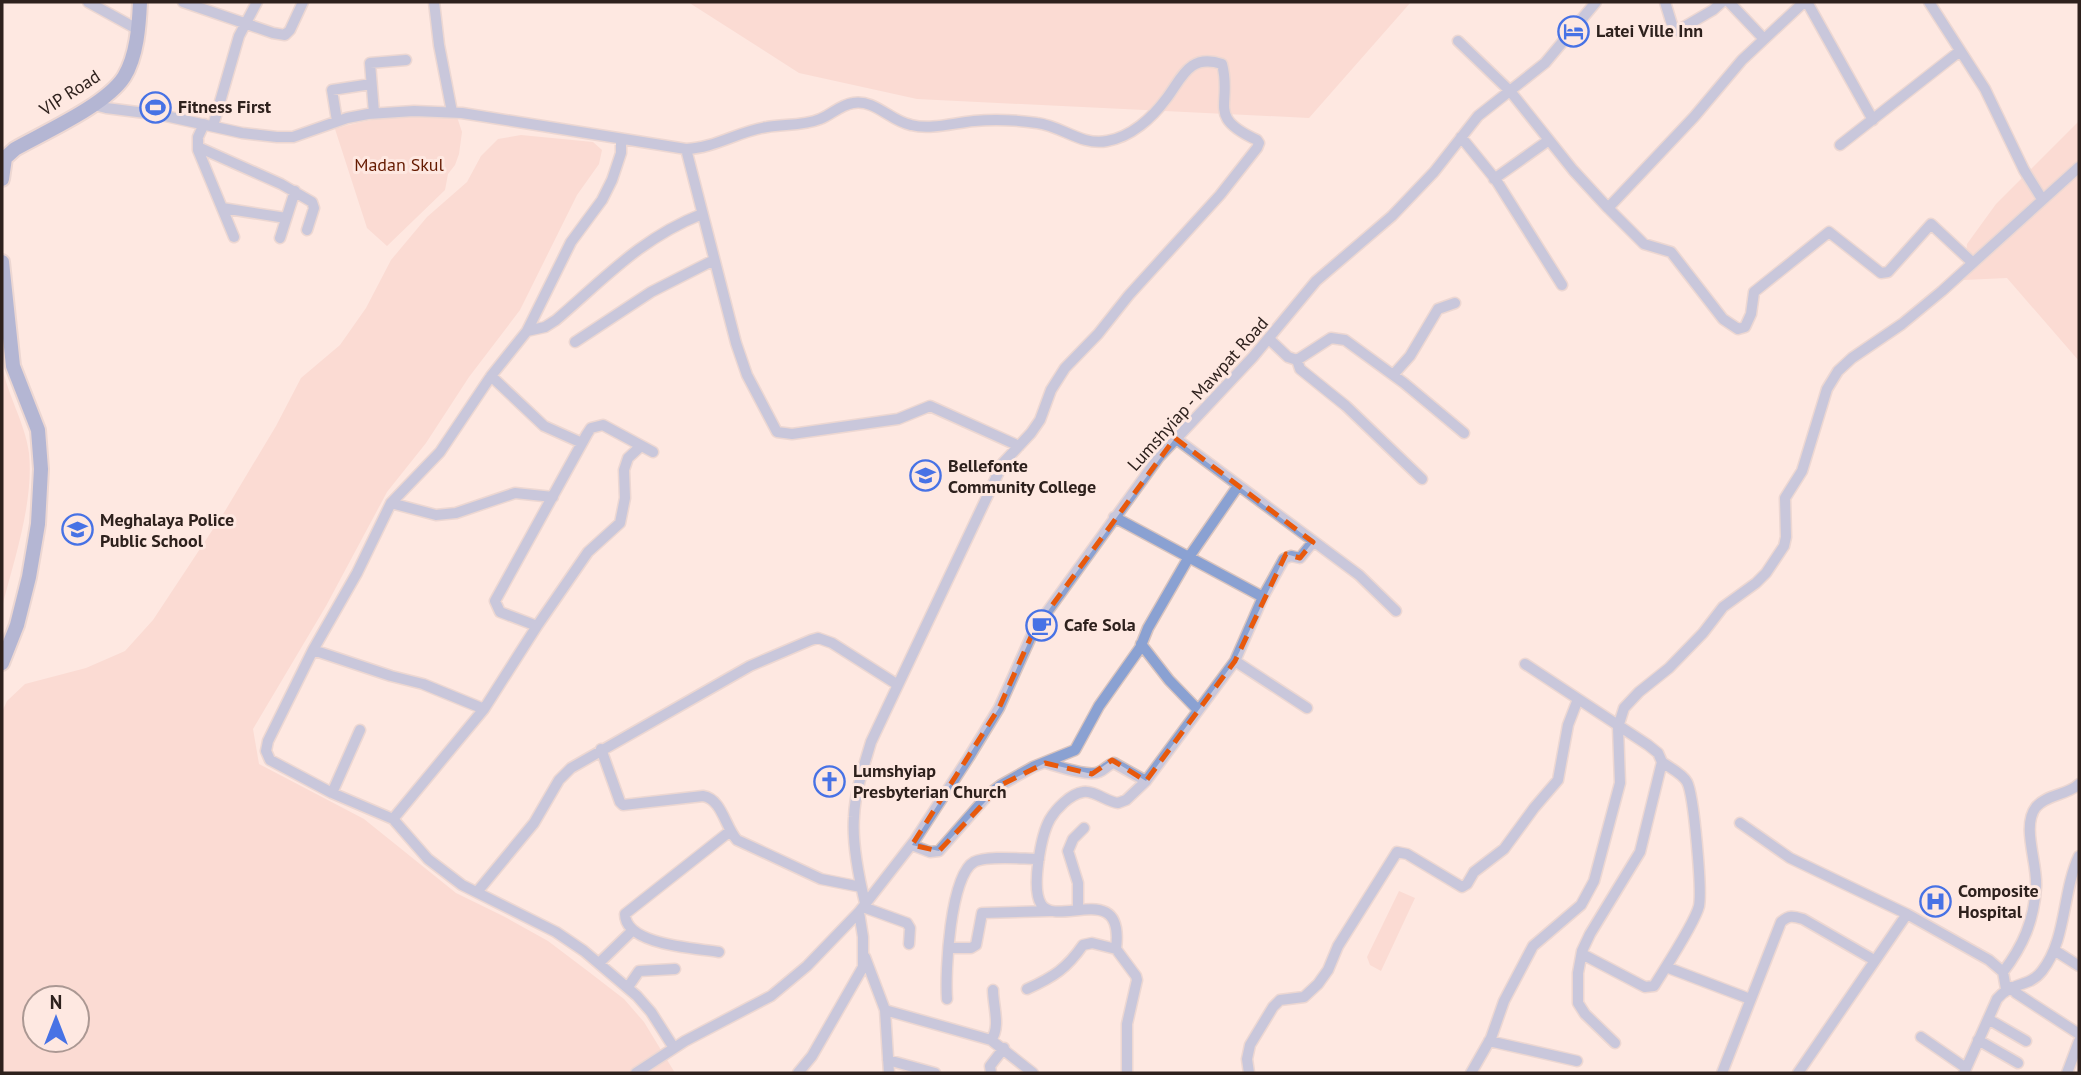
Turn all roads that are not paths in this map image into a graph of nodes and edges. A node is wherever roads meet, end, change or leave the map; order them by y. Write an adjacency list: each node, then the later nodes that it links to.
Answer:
1 (88, 2): 14 (street)
2 (140, 2): 14 (street, VIP Road)
3 (183, 2): 13 (street)
4 (257, 2): 13 (street)
5 (303, 2): 13 (street)
6 (433, 2): 22 (street)
7 (1596, 2): 20 (street, Lumshyiap - Mawpat Road)
8 (1665, 2): 9 (street)
9 (1722, 2)
10 (1729, 2): 15 (street)
11 (1806, 2): 15 (street); 24 (street)
12 (1929, 2): 17 (street)
13 (245, 23): 26 (street)
14 (137, 29): 21 (street, VIP Road)
15 (1764, 39): 40 (street)
16 (1458, 41): 20 (street)
17 (1960, 51): 24 (street); 38 (street)
18 (407, 60): 19 (street)
19 (371, 85): 23 (street); 25 (street)
20 (1510, 91): 27 (street, Lumshyiap - Mawpat Road); 29 (street)
21 (94, 105): 26 (street); 33 (street, VIP Road)
22 (452, 112): 23 (street); 28 (street)
23 (374, 113): 25 (street)
24 (1872, 120): 30 (street)
25 (337, 121): 26 (street)
26 (209, 125): 31 (street)
27 (1461, 137): 36 (street); 53 (street, Lumshyiap - Mawpat Road)
28 (621, 139): 32 (street); 52 (street)
29 (1549, 140): 36 (street); 40 (street)
30 (1840, 145)
31 (198, 147): 37 (street); 39 (street)
32 (686, 149): 41 (street); 62 (street)
33 (3, 157): 35 (street)
34 (2079, 167): 38 (street)
35 (2, 179)
36 (1494, 179): 49 (street)
37 (295, 191): 42 (street); 43 (street)
38 (2042, 200): 47 (street)
39 (222, 208): 42 (street); 44 (street)
40 (1608, 208): 47 (street)
41 (702, 214): 46 (street); 52 (street)
42 (286, 218): 45 (street)
43 (307, 230)
44 (234, 237)
45 (280, 238)
46 (714, 260): 54 (street); 62 (street)
47 (1973, 263): 84 (street)
48 (2, 269): 51 (street)
49 (1562, 285)
50 (1455, 303): 56 (street)
51 (6, 320): 77 (street)
52 (527, 331): 57 (street)
53 (1269, 339): 55 (street); 59 (street, Lumshyiap - Mawpat Road)
54 (575, 342)
55 (1297, 360): 56 (street); 64 (street)
56 (1393, 375): 58 (street)
57 (491, 376): 60 (street); 67 (street)
58 (1464, 433)
59 (1175, 438): 65 (street); 68 (street, Lumshyiap - Mawpat Road)
60 (582, 443): 61 (street); 66 (street)
61 (641, 446): 63 (street); 73 (street)
62 (1018, 446): 79 (street)
63 (653, 452)
64 (1422, 479)
65 (1238, 486): 69 (street); 70 (street)
66 (553, 497): 67 (street); 73 (street)
67 (391, 503): 75 (street)
68 (1114, 517): 70 (street); 96 (street, Lumshyiap - Mawpat Road)
69 (1312, 542): 71 (street); 72 (street)
70 (1189, 557): 71 (street); 74 (street)
71 (1263, 597): 76 (street)
72 (1396, 611)
73 (537, 626): 82 (street)
74 (1141, 644): 83 (street); 88 (street)
75 (313, 650): 82 (street); 91 (street)
76 (1235, 662): 81 (street); 83 (street)
77 (2, 663)
78 (1525, 664): 80 (street)
79 (898, 685): 86 (street); 99 (street)
80 (1578, 699): 84 (street); 148 (street)
81 (1307, 708)
82 (484, 709): 92 (street)
83 (1198, 710): 89 (street)
84 (1618, 727): 87 (street); 131 (street)
85 (360, 730): 91 (street)
86 (601, 749): 95 (street); 100 (street)
87 (1662, 762): 111 (street); 116 (street)
88 (1045, 763): 89 (street); 96 (street)
89 (1146, 781): 98 (street)
90 (2079, 784): 118 (street)
91 (332, 793): 92 (street)
92 (393, 819): 100 (street)
93 (1740, 823): 104 (street)
94 (1084, 828): 102 (street)
95 (729, 832): 99 (street); 105 (street)
96 (912, 845): 101 (street, Lumshyiap - Mawpat Road)
97 (2079, 856): 109 (street)
98 (1039, 859): 103 (street); 107 (street)
99 (861, 887): 101 (street)
100 (477, 892): 114 (street)
101 (863, 907): 106 (street); 112 (street); 135 (street, Lumshyiap - Mawpat Road)
102 (1078, 910): 103 (street); 108 (street)
103 (1051, 911): 107 (street)
104 (1907, 914): 113 (street); 118 (street)
105 (632, 931): 110 (street); 114 (street)
106 (909, 944)
107 (949, 948): 123 (street)
108 (1116, 949): 121 (street); 147 (street)
109 (2054, 950): 115 (street); 120 (street)
110 (719, 952)
111 (1582, 954): 116 (street); 134 (street)
112 (865, 957): 125 (street); 142 (street)
113 (1874, 960): 124 (street); 151 (street)
114 (598, 963): 119 (street)
115 (2079, 966)
116 (1666, 967): 124 (street)
117 (675, 969): 119 (street)
118 (2003, 972): 120 (street)
119 (628, 987): 135 (street)
120 (2008, 988): 126 (street); 127 (street)
121 (1027, 989)
122 (993, 990): 129 (street)
123 (947, 999)
124 (1750, 999): 150 (street)
125 (885, 1010): 129 (street); 137 (street)
126 (1988, 1019): 130 (street); 132 (street)
127 (2079, 1034)
128 (1921, 1037): 140 (street)
129 (992, 1040): 136 (street)
130 (1978, 1040): 139 (street); 140 (street)
131 (1489, 1041): 138 (street); 149 (street)
132 (2026, 1041)
133 (2079, 1041): 152 (street)
134 (1615, 1043)
135 (674, 1048): 141 (street, Lumshyiap - Mawpat Road)
136 (1003, 1048): 145 (street); 146 (street)
137 (888, 1060): 143 (street); 144 (street)
138 (1577, 1061)
139 (2018, 1063)
140 (1965, 1070)
141 (636, 1073)
142 (798, 1073)
143 (889, 1073)
144 (934, 1073)
145 (992, 1073)
146 (1033, 1073)
147 (1127, 1073)
148 (1249, 1073)
149 (1471, 1073)
150 (1722, 1073)
151 (1798, 1073)
152 (2067, 1073)

